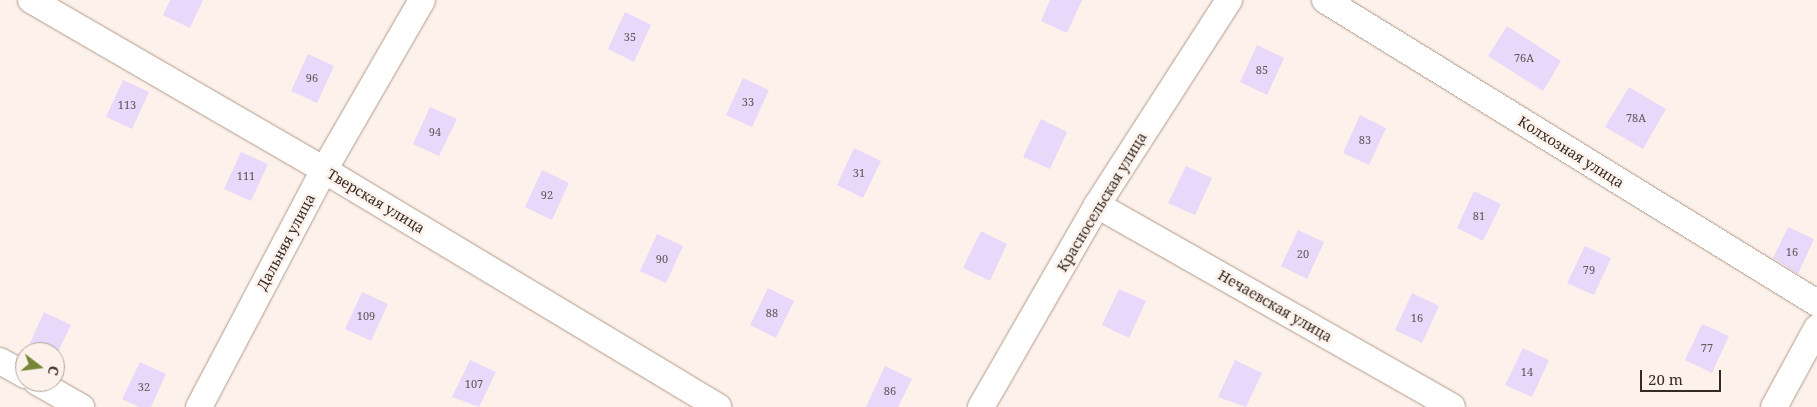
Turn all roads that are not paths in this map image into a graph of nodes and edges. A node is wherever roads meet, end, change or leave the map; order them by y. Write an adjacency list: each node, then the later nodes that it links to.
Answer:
1 (31, 0): 5 (street, Тверская улица)
2 (422, 0): 5 (street, Дальняя улица)
3 (1229, 0): 6 (street, Красносельская улица)
4 (1325, 0): 7 (street, Колхозная улица)
5 (324, 170): 13 (street, Дальняя улица); 14 (street, Тверская улица)
6 (1097, 205): 15 (street, Красносельская улица); 16 (street, Нечаевская улица)
7 (1817, 303)
8 (1817, 328): 17 (street)
9 (0, 361): 10 (street)
10 (15, 369)
11 (55, 392): 12 (street)
12 (81, 407)
13 (199, 407)
14 (718, 407)
15 (981, 407)
16 (1452, 407)
17 (1774, 407)

